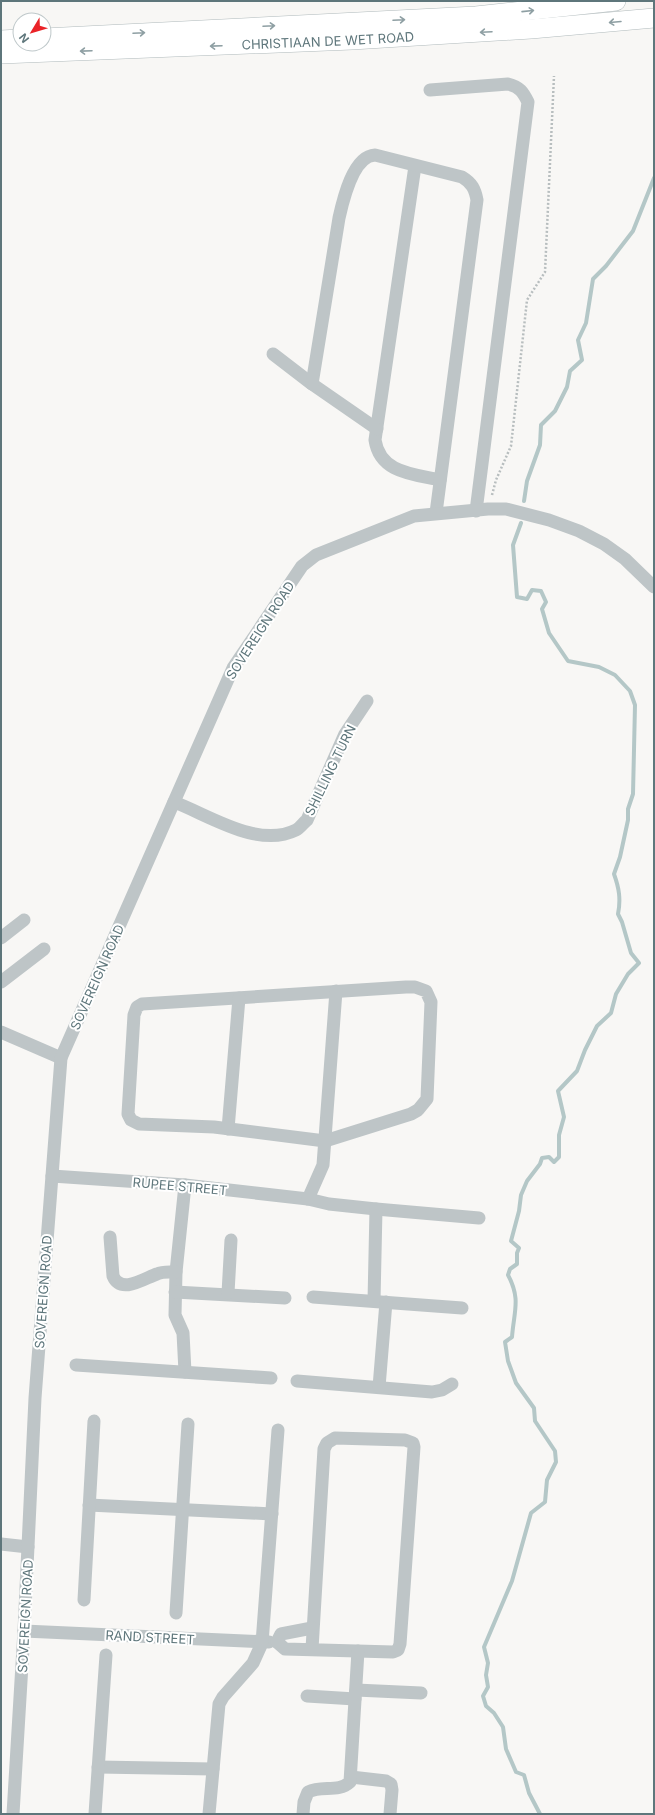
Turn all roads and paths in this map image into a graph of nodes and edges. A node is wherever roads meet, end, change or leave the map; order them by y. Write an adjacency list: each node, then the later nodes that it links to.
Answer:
1 (616, 1): 3 (main road, CHRISTIAAN DE WET ROAD, one-way to 1)
2 (654, 18): 6 (main road, CHRISTIAAN DE WET ROAD, one-way to 6)
3 (52, 38)
4 (12, 39): 5 (main road)
5 (1, 40)
6 (1, 54)
7 (554, 76): 14 (path)
8 (430, 90): 14 (street)
9 (415, 166): 11 (street); 12 (street); 13 (street)
10 (273, 354): 11 (street)
11 (312, 384): 12 (street)
12 (377, 429): 13 (street)
13 (440, 480): 15 (street)
14 (482, 510): 15 (street, SOVEREIGN ROAD); 16 (street, SOVEREIGN ROAD)
15 (436, 513): 18 (street, SOVEREIGN ROAD)
16 (654, 587)
17 (367, 701): 18 (street, SHILLING TURN)
18 (174, 802): 26 (street, SOVEREIGN ROAD)
19 (24, 920): 20 (street)
20 (1, 938)
21 (44, 949): 22 (street)
22 (1, 982)
23 (336, 991): 24 (street); 28 (street); 28 (street)
24 (239, 998): 27 (street); 27 (street)
25 (1, 1032): 26 (street)
26 (60, 1058): 29 (street, SOVEREIGN ROAD)
27 (228, 1128): 28 (street)
28 (325, 1141): 31 (street)
29 (52, 1176): 30 (street, RUPEE STREET); 56 (street, SOVEREIGN ROAD)
30 (185, 1185): 31 (street, RUPEE STREET); 36 (street)
31 (308, 1199): 32 (street, RUPEE STREET)
32 (376, 1210): 33 (street, RUPEE STREET); 41 (street)
33 (479, 1218)
34 (110, 1237): 36 (street)
35 (231, 1240): 38 (street)
36 (176, 1272): 37 (street)
37 (175, 1292): 38 (street); 44 (street)
38 (228, 1293): 40 (street)
39 (313, 1297): 41 (street)
40 (285, 1298)
41 (380, 1302): 42 (street); 48 (street)
42 (462, 1308)
43 (76, 1365): 44 (street)
44 (185, 1372): 45 (street)
45 (271, 1378)
46 (297, 1381): 48 (street)
47 (452, 1384): 48 (street)
48 (379, 1387)
49 (94, 1421): 52 (street)
50 (188, 1424): 53 (street)
51 (278, 1430): 54 (street)
52 (89, 1505): 53 (street); 57 (street)
53 (182, 1510): 54 (street); 58 (street)
54 (272, 1514): 62 (street)
55 (1, 1544): 56 (street)
56 (28, 1547): 60 (street, SOVEREIGN ROAD)
57 (84, 1600)
58 (176, 1613)
59 (312, 1628): 61 (street); 63 (street); 64 (street)
60 (24, 1631): 62 (street, RAND STREET); 72 (street, SOVEREIGN ROAD)
61 (276, 1642): 62 (street, RAND STREET); 63 (street)
62 (262, 1643): 70 (street)
63 (312, 1649): 64 (street)
64 (358, 1651): 67 (street)
65 (106, 1655): 69 (street)
66 (421, 1693): 67 (street)
67 (356, 1694): 68 (street); 71 (street)
68 (307, 1696)
69 (98, 1767): 70 (street); 73 (street)
70 (213, 1769): 74 (street)
71 (351, 1777): 75 (street); 76 (street)
72 (13, 1814)
73 (94, 1814)
74 (209, 1814)
75 (303, 1814)
76 (390, 1814)

